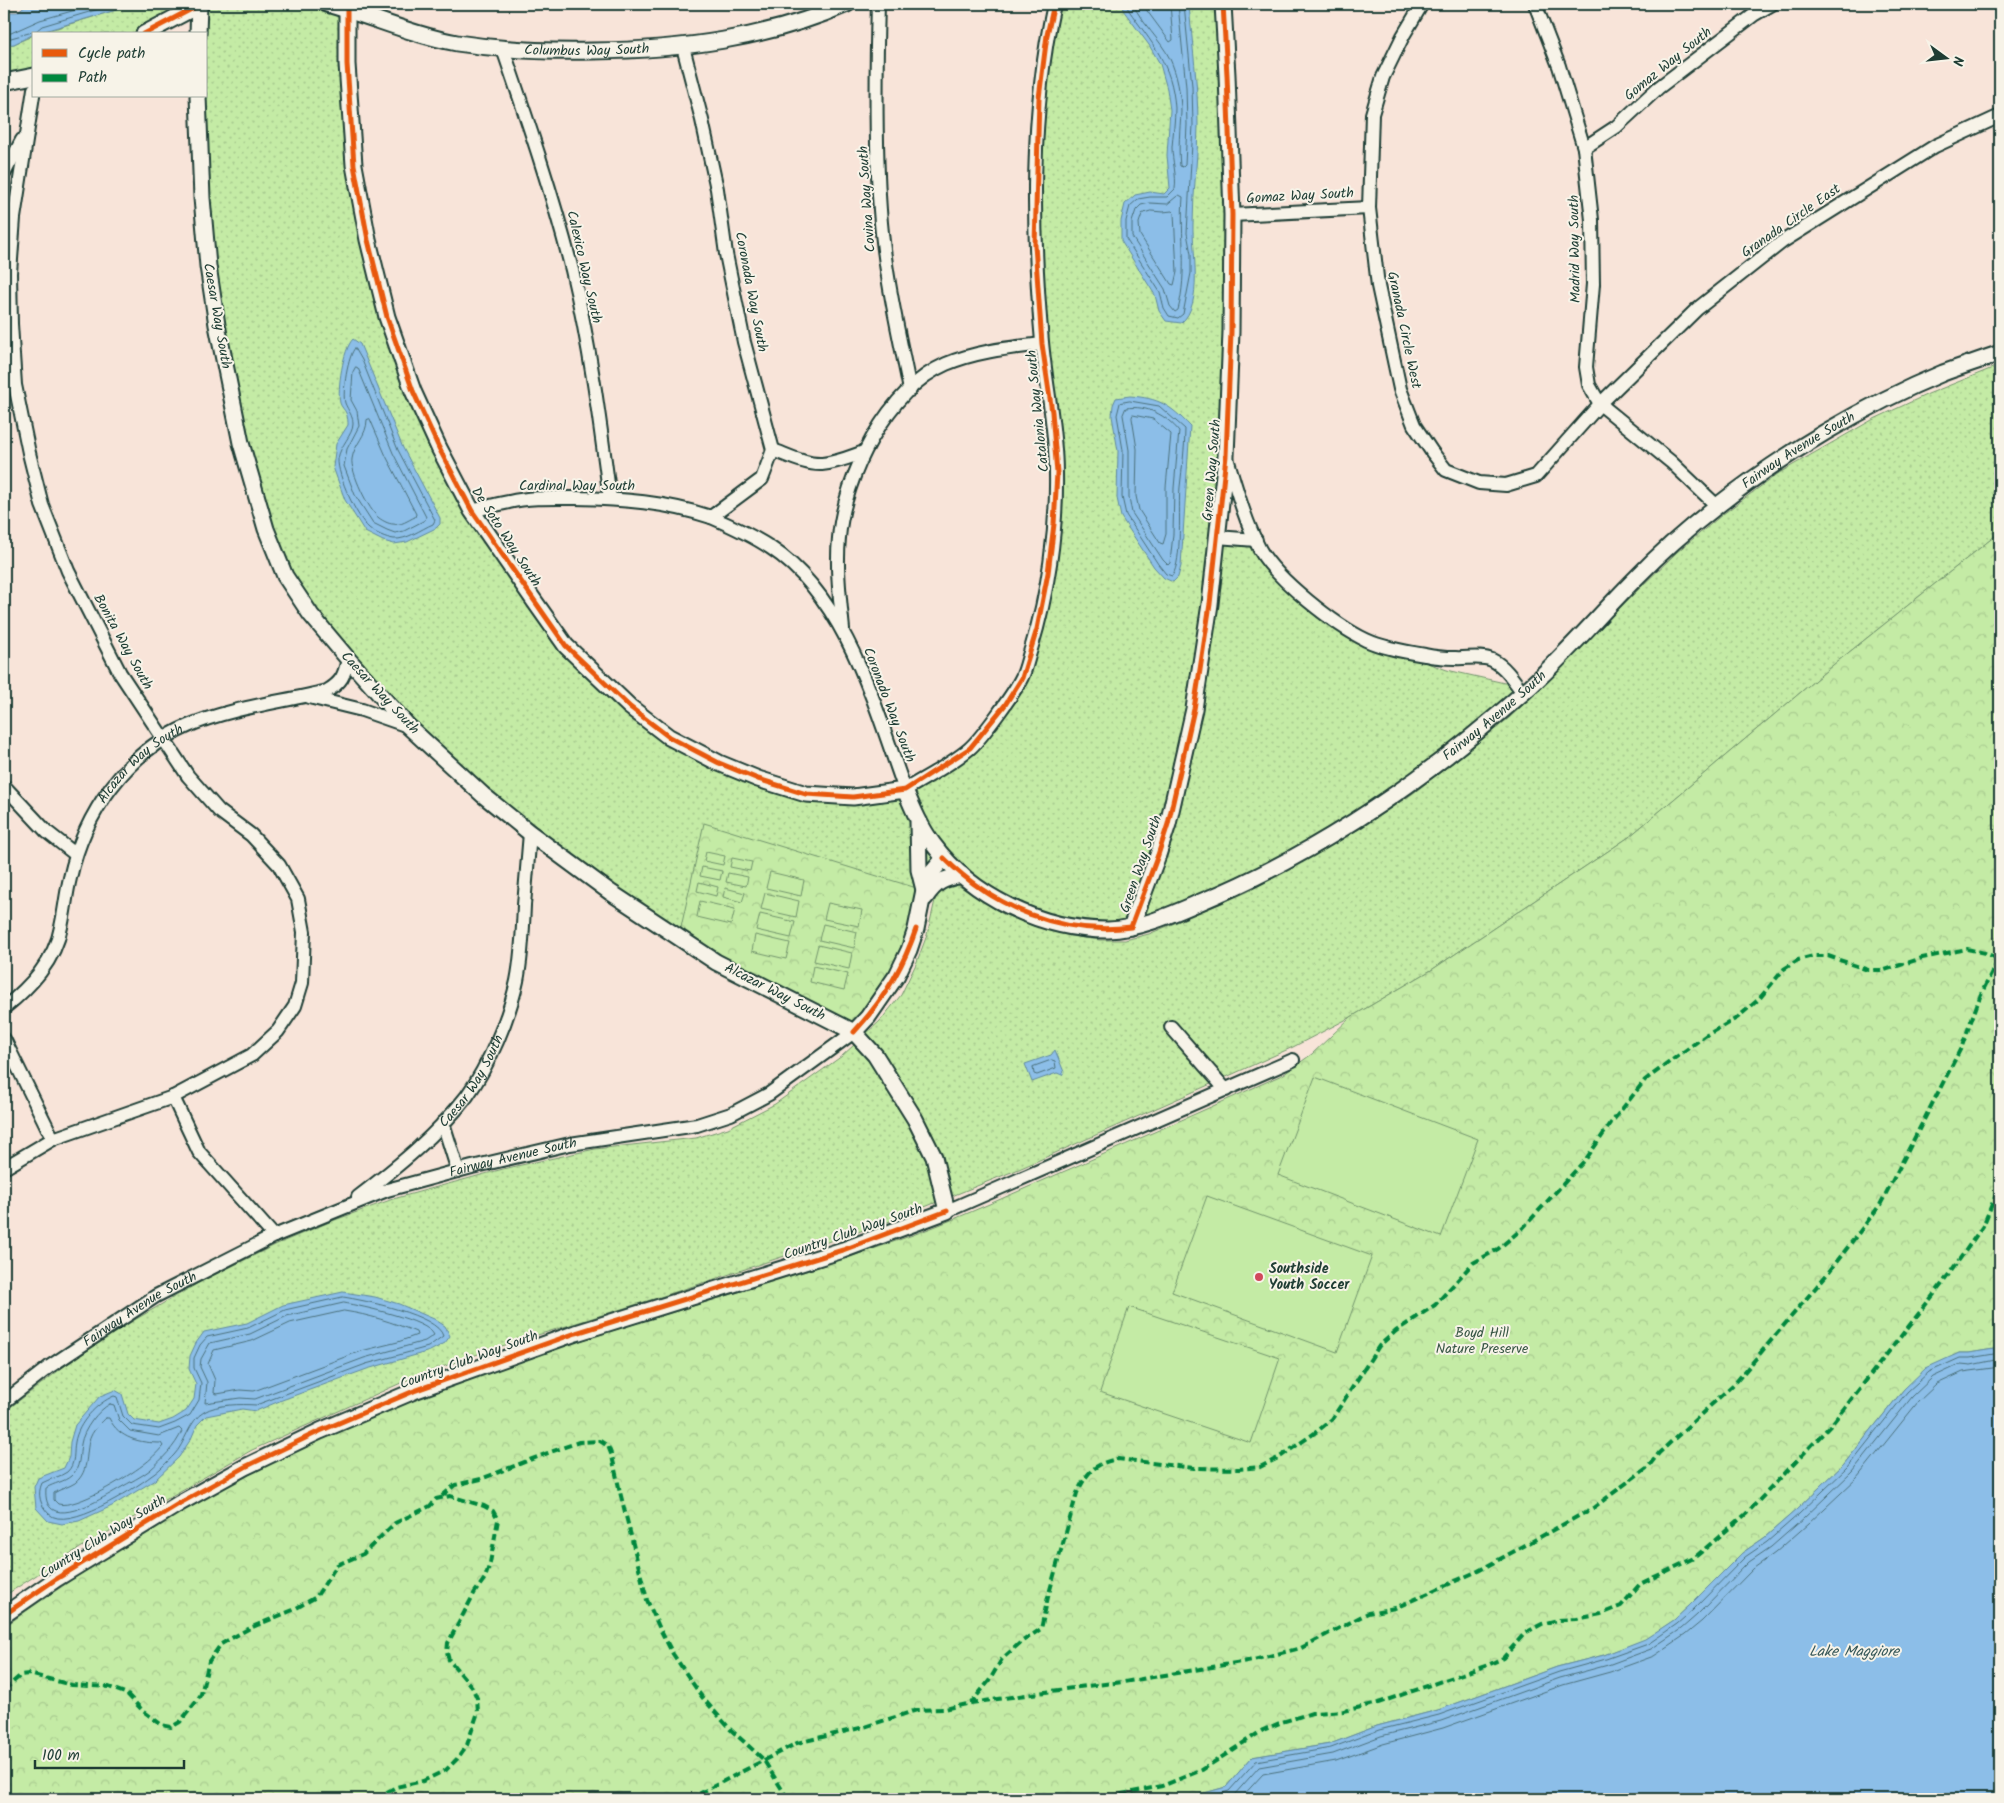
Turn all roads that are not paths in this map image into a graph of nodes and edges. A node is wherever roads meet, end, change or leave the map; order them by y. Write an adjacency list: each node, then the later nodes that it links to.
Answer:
1 (200, 4): 11 (street); 12 (street)
2 (327, 4): 10 (street, Columbus Way South)
3 (848, 4): 13 (street, Columbus Way South)
4 (878, 4): 28 (street, Covina Way South)
5 (1054, 4): 26 (street, Catalonia Way South)
6 (1223, 4): 24 (street, Green Way South)
7 (1422, 4): 23 (street, Granada Circle West)
8 (1534, 4): 21 (street, Madrid Way South)
9 (1772, 4): 21 (street, Gomaz Way South)
10 (347, 7): 14 (street, Columbus Way South); 35 (street, De Soto Way South)
11 (148, 32)
12 (198, 32)
13 (683, 47): 14 (street, Columbus Way South); 30 (street, Coronada Way South)
14 (503, 48): 33 (street, Calexico Way South)
15 (32, 76): 16 (street)
16 (4, 82)
17 (32, 98): 20 (street, Bonita Way South)
18 (198, 98): 40 (street, Caesar Way South)
19 (2000, 116): 29 (street, Granada Circle East)
20 (26, 134): 22 (street); 25 (street, Bonita Way South)
21 (1584, 148): 29 (street, Madrid Way South)
22 (4, 174)
23 (1369, 208): 24 (street, Gomaz Way South); 29 (street, Granada Circle West)
24 (1232, 214): 32 (street, Green Way South)
25 (9, 217): 44 (street, Bonita Way South)
26 (1042, 344): 28 (street); 46 (street, Catalonia Way South)
27 (2000, 354): 34 (street, Fairway Avenue South)
28 (910, 390): 31 (street)
29 (1600, 404): 34 (street, Madrid Way South)
30 (773, 450): 31 (street); 36 (street)
31 (864, 452): 39 (street)
32 (1226, 456): 37 (street, Green Way South); 38 (street, Green Way South)
33 (610, 498): 35 (street, Cardinal Way South); 36 (street, Cardinal Way South)
34 (1716, 506): 41 (street, Fairway Avenue South)
35 (472, 511): 46 (street, De Soto Way South)
36 (711, 517): 39 (street, Cardinal Way South)
37 (1217, 537): 38 (street, Green Way South); 53 (street, Green Way South)
38 (1256, 540): 41 (street, Green Way South)
39 (843, 632): 46 (street, Coronado Way South)
40 (348, 659): 42 (street); 43 (street, Caesar Way South)
41 (1523, 694): 53 (street, Fairway Avenue South)
42 (307, 696): 43 (street, Alcazar Way South); 44 (street, Alcazar Way South)
43 (408, 726): 48 (street, Caesar Way South)
44 (164, 738): 49 (street, Alcazar Way South); 60 (street, Bonita Way South)
45 (4, 786): 49 (street)
46 (905, 790): 47 (street, Fairway Avenue South)
47 (918, 818): 50 (street, Fairway Avenue South); 52 (street)
48 (530, 833): 56 (street, Alcazar Way South); 61 (street, Caesar Way South)
49 (75, 854): 54 (street, Alcazar Way South)
50 (944, 858): 51 (street, Fairway Avenue South); 52 (street, Fairway Avenue South)
51 (962, 875): 52 (street); 53 (street, Fairway Avenue South)
52 (924, 895): 56 (street, Fairway Avenue South)
53 (1131, 926)
54 (4, 1008)
55 (1171, 1027): 59 (street)
56 (854, 1032): 64 (street, Fairway Avenue South); 66 (street, Alcazar Way South)
57 (4, 1039): 62 (street)
58 (1293, 1060): 59 (street, Country Club Way South)
59 (1226, 1090): 66 (street, Country Club Way South)
60 (173, 1097): 62 (street, Bonita Way South); 67 (street)
61 (443, 1122): 64 (street); 65 (street, Caesar Way South)
62 (53, 1139): 63 (street, Bonita Way South)
63 (4, 1168)
64 (458, 1171): 65 (street, Fairway Avenue South)
65 (348, 1204): 67 (street, Fairway Avenue South)
66 (947, 1211): 69 (street, Country Club Way South)
67 (274, 1236): 68 (street, Fairway Avenue South)
68 (4, 1402)
69 (4, 1616)

